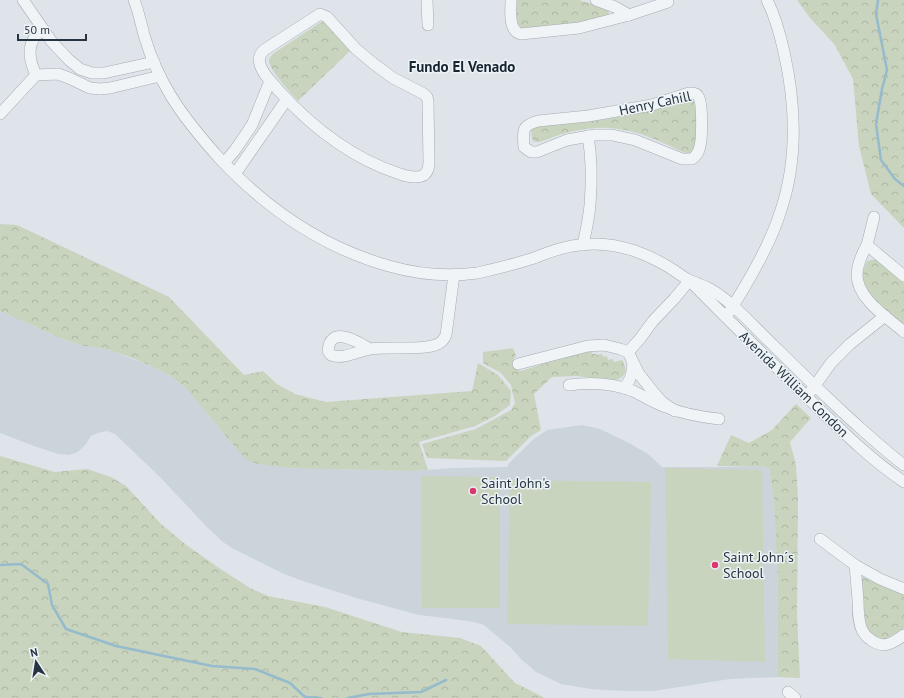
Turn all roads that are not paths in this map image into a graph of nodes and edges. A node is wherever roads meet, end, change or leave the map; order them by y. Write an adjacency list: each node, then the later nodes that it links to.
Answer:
1 (23, 0): 10 (street)
2 (134, 0): 11 (street, Avenida William Condon)
3 (427, 0): 9 (street)
4 (511, 0): 8 (street)
5 (596, 0): 8 (street)
6 (767, 0): 26 (street)
7 (668, 2): 8 (street)
8 (629, 15)
9 (428, 25)
10 (43, 29): 11 (street); 12 (street)
11 (154, 62): 13 (street, Avenida William Condon)
12 (36, 75): 13 (street); 16 (street)
13 (160, 76): 18 (street, Avenida William Condon)
14 (270, 81): 15 (street); 15 (street); 18 (street)
15 (287, 99): 19 (street)
16 (0, 114)
17 (588, 136): 17 (street, Henry Cahill); 21 (street)
18 (224, 164): 19 (street, Avenida William Condon)
19 (234, 174): 23 (street, Avenida William Condon)
20 (874, 217): 22 (street)
21 (583, 244): 23 (street, Avenida William Condon); 25 (street, Avenida William Condon)
22 (866, 245): 24 (street); 27 (street)
23 (454, 275): 30 (street)
24 (904, 276)
25 (689, 281): 26 (street, Avenida William Condon); 28 (street, Avenida William Condon); 31 (street)
26 (733, 306): 28 (street); 35 (street, Avenida William Condon)
27 (885, 316): 29 (street); 35 (street)
28 (726, 317): 37 (street, Avenida William Condon)
29 (904, 332)
30 (370, 349)
31 (628, 352): 32 (street); 33 (street)
32 (633, 363): 36 (street); 38 (street)
33 (518, 364)
34 (569, 385): 36 (street)
35 (814, 386): 37 (street); 40 (street, Avenida William Condon)
36 (623, 388): 38 (street)
37 (807, 396): 41 (street, Avenida William Condon)
38 (675, 411): 39 (street)
39 (719, 419)
40 (904, 465)
41 (904, 482)
42 (820, 539): 43 (street)
43 (855, 566): 44 (street); 45 (street)
44 (904, 589)
45 (904, 635)

